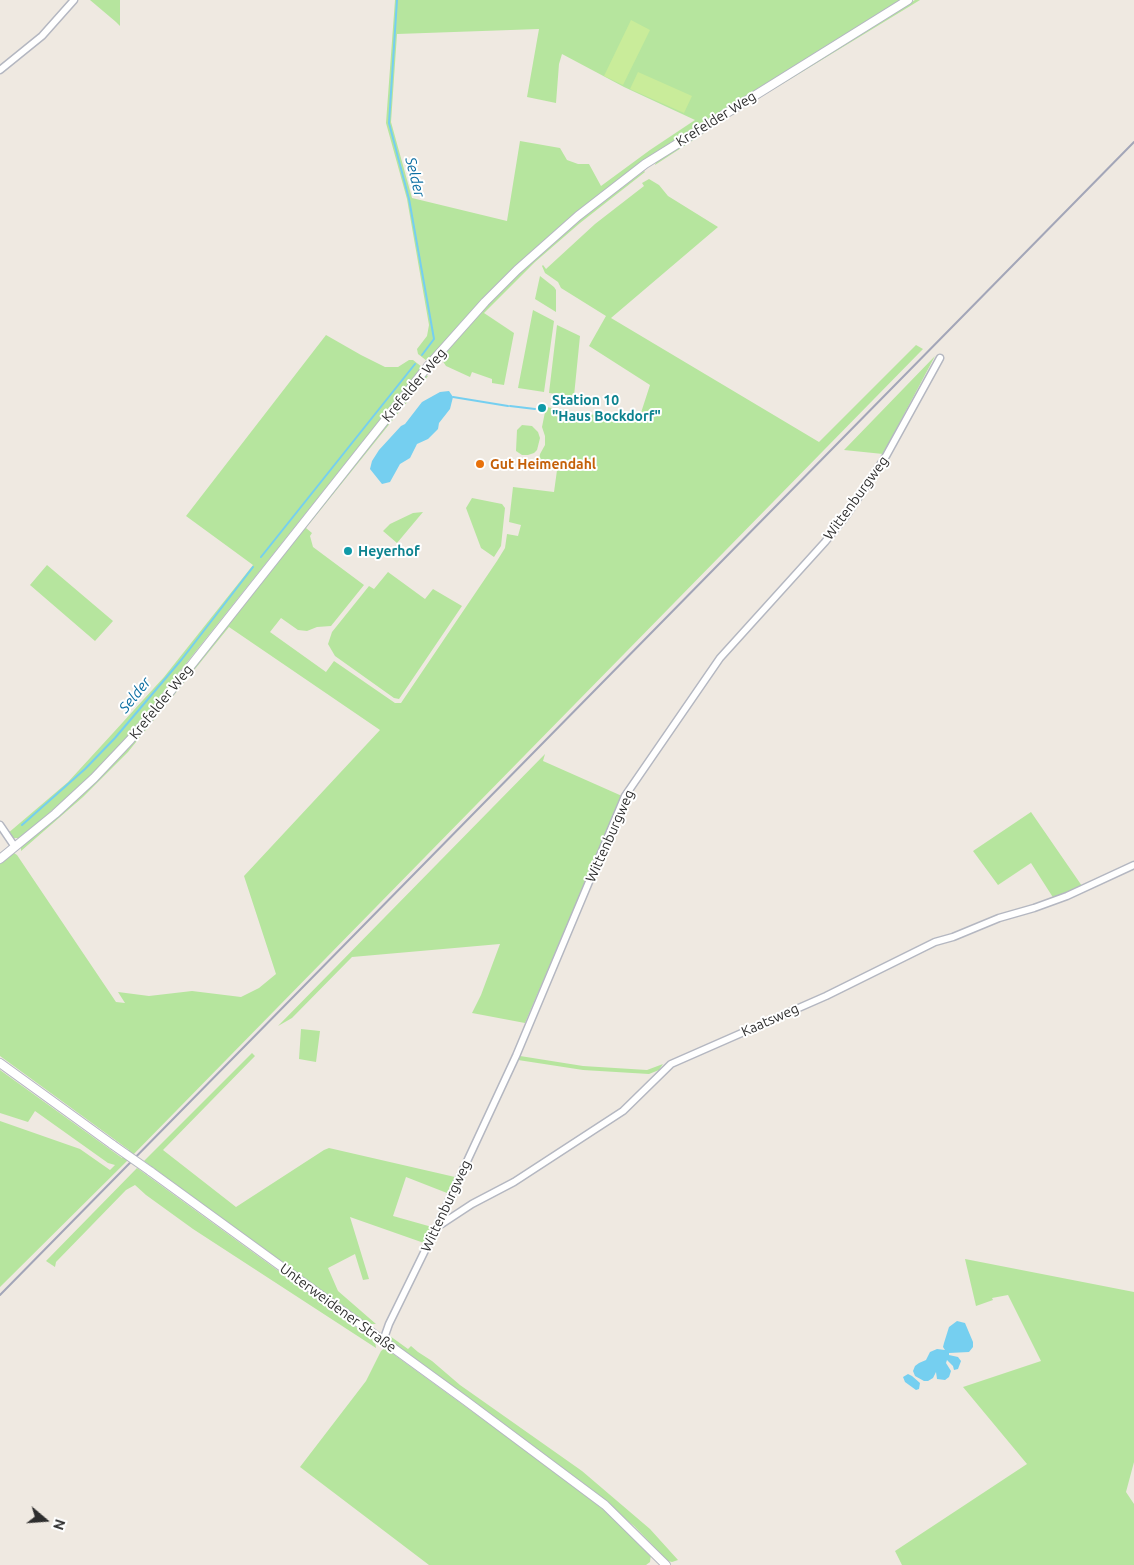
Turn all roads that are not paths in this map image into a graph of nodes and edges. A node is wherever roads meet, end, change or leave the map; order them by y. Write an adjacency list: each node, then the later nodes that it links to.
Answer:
1 (74, 0): 3 (street)
2 (908, 0): 6 (street, Krefelder Weg)
3 (0, 70)
4 (940, 358): 10 (street, Wittenburgweg)
5 (0, 825): 6 (street)
6 (15, 847): 7 (street, Krefelder Weg)
7 (0, 859)
8 (1134, 865): 10 (street, Kaatsweg)
9 (0, 1063): 11 (street, Unterweidener Straße, bridge)
10 (436, 1228): 11 (street, Wittenburgweg)
11 (383, 1341): 12 (street, Unterweidener Straße)
12 (666, 1565)

